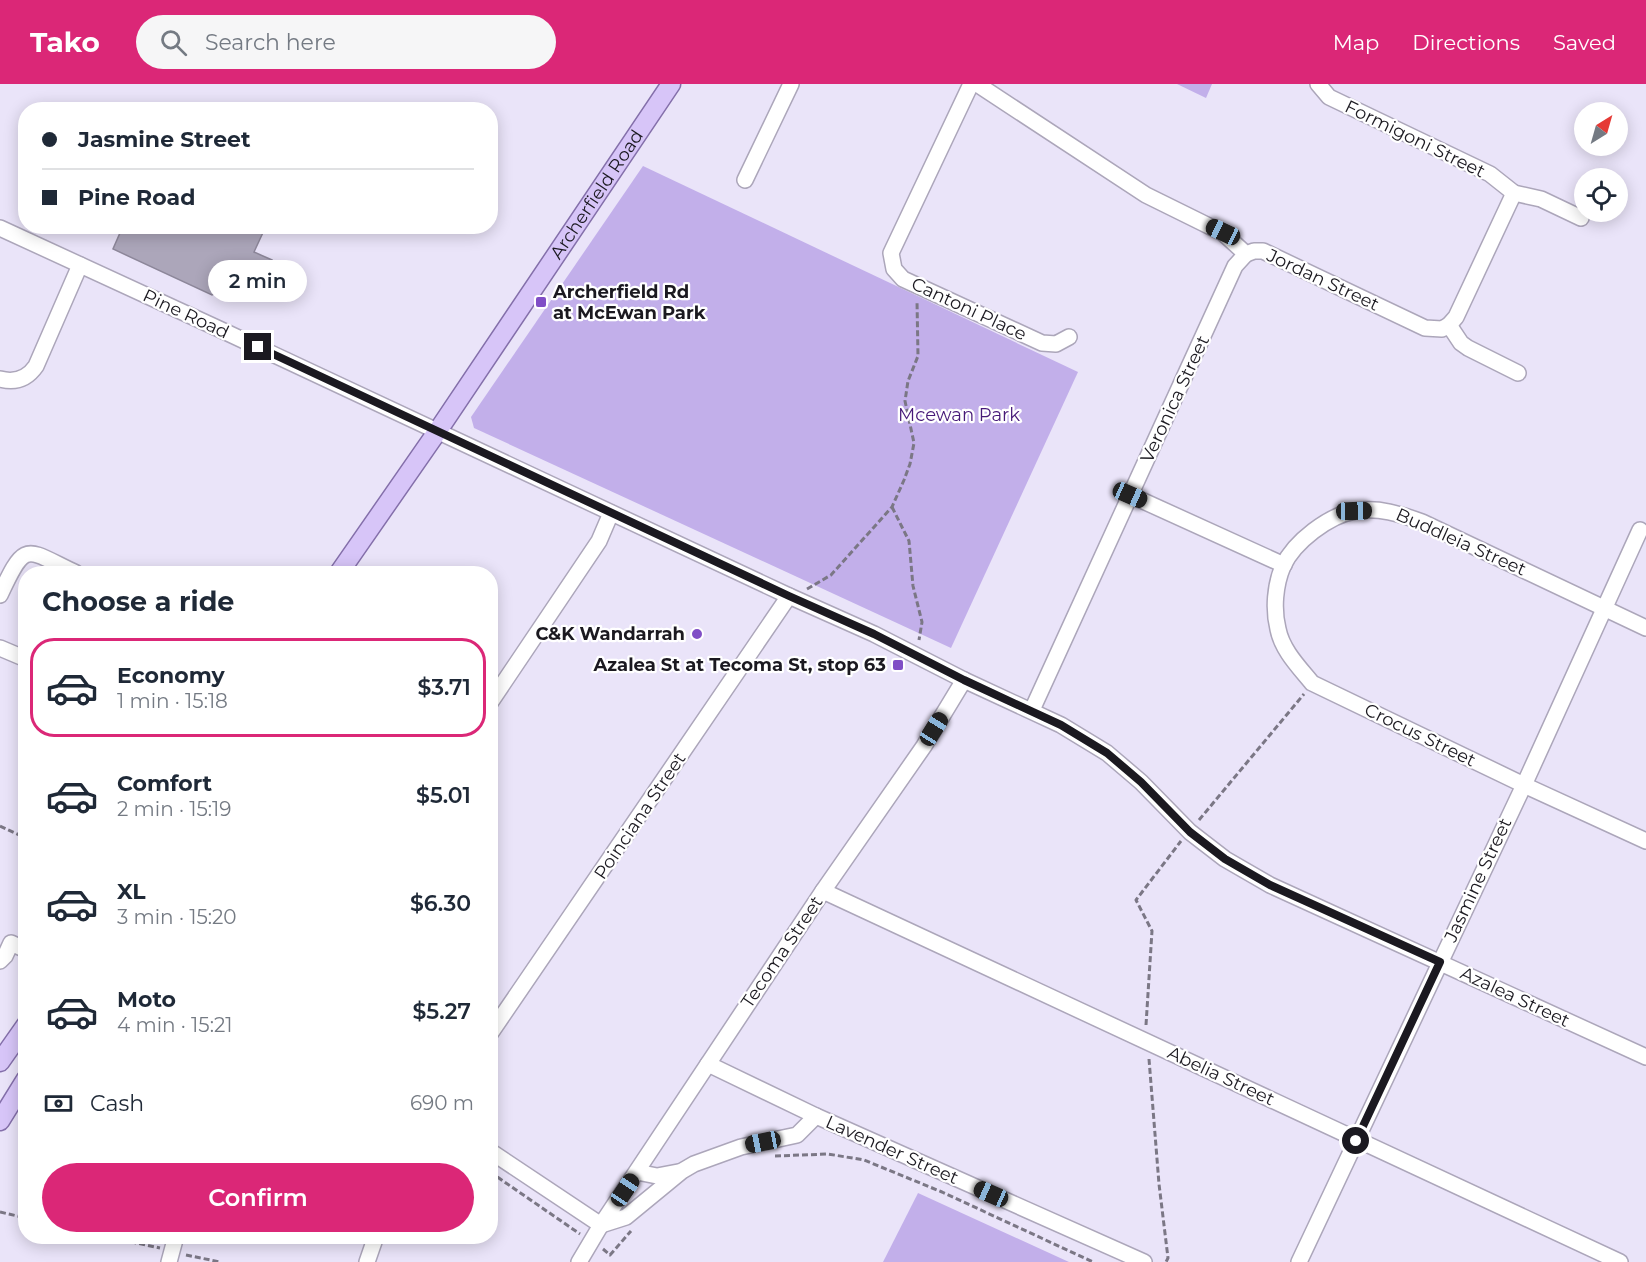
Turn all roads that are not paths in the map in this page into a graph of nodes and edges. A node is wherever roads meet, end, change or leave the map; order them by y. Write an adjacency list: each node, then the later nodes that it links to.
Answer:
1 (670, 84): 16 (main road, Archerfield Road)
2 (791, 84): 6 (street)
3 (971, 84): 13 (street, Cantoni Place)
4 (977, 84): 10 (street, Jordan Street)
5 (1318, 84): 7 (street, Formigoni Street)
6 (745, 180)
7 (1514, 193): 8 (street, Formigoni Street); 12 (street)
8 (1574, 215)
9 (0, 228): 11 (street, Pine Road)
10 (1246, 254): 12 (street, Jordan Street); 17 (street, Veronica Street)
11 (80, 265): 15 (street); 16 (street, Pine Road)
12 (1449, 325): 14 (street)
13 (1069, 337)
14 (1518, 373)
15 (0, 379)
16 (437, 432): 18 (street, Azalea Street); 22 (main road, Archerfield Road)
17 (1130, 495): 20 (street); 31 (street, Veronica Street)
18 (611, 513): 24 (street, Azalea Street); 30 (street)
19 (1640, 530): 25 (street, Jasmine Street)
20 (1284, 565): 25 (street, Buddleia Street); 32 (street, Crocus Street)
21 (61, 566): 23 (street)
22 (344, 566)
23 (0, 595)
24 (789, 596): 29 (street, Azalea Street); 38 (street, Poinciana Street)
25 (1604, 609): 26 (street, Buddleia Street); 32 (street, Jasmine Street)
26 (1646, 628)
27 (0, 648): 28 (street)
28 (18, 656)
29 (964, 680): 31 (street, Azalea Street); 34 (street, Tecoma Street)
30 (498, 691)
31 (1032, 710): 37 (street, Azalea Street)
32 (1524, 785): 33 (street, Crocus Street); 37 (street, Jasmine Street)
33 (1646, 841)
34 (823, 891): 42 (street, Tecoma Street); 46 (street, Abelia Street)
35 (5, 940): 36 (street)
36 (0, 961)
37 (1440, 962): 40 (street, Azalea Street); 46 (street, Jasmine Street)
38 (498, 1022)
39 (18, 1036): 41 (main road)
40 (1646, 1057)
41 (0, 1062)
42 (708, 1064): 44 (street, Lavender Street); 49 (street, Tecoma Street)
43 (18, 1092): 45 (main road)
44 (816, 1116): 48 (street); 56 (street, Lavender Street)
45 (0, 1121)
46 (1356, 1141): 57 (street, Jasmine Street); 58 (street, Abelia Street)
47 (498, 1156): 50 (street)
48 (682, 1171): 49 (street); 50 (street)
49 (637, 1172): 50 (street, Tecoma Street)
50 (601, 1225): 55 (street, Tecoma Street)
51 (174, 1244): 53 (street)
52 (373, 1244): 54 (street)
53 (169, 1262)
54 (367, 1262)
55 (579, 1262)
56 (1144, 1262)
57 (1299, 1262)
58 (1620, 1262)

